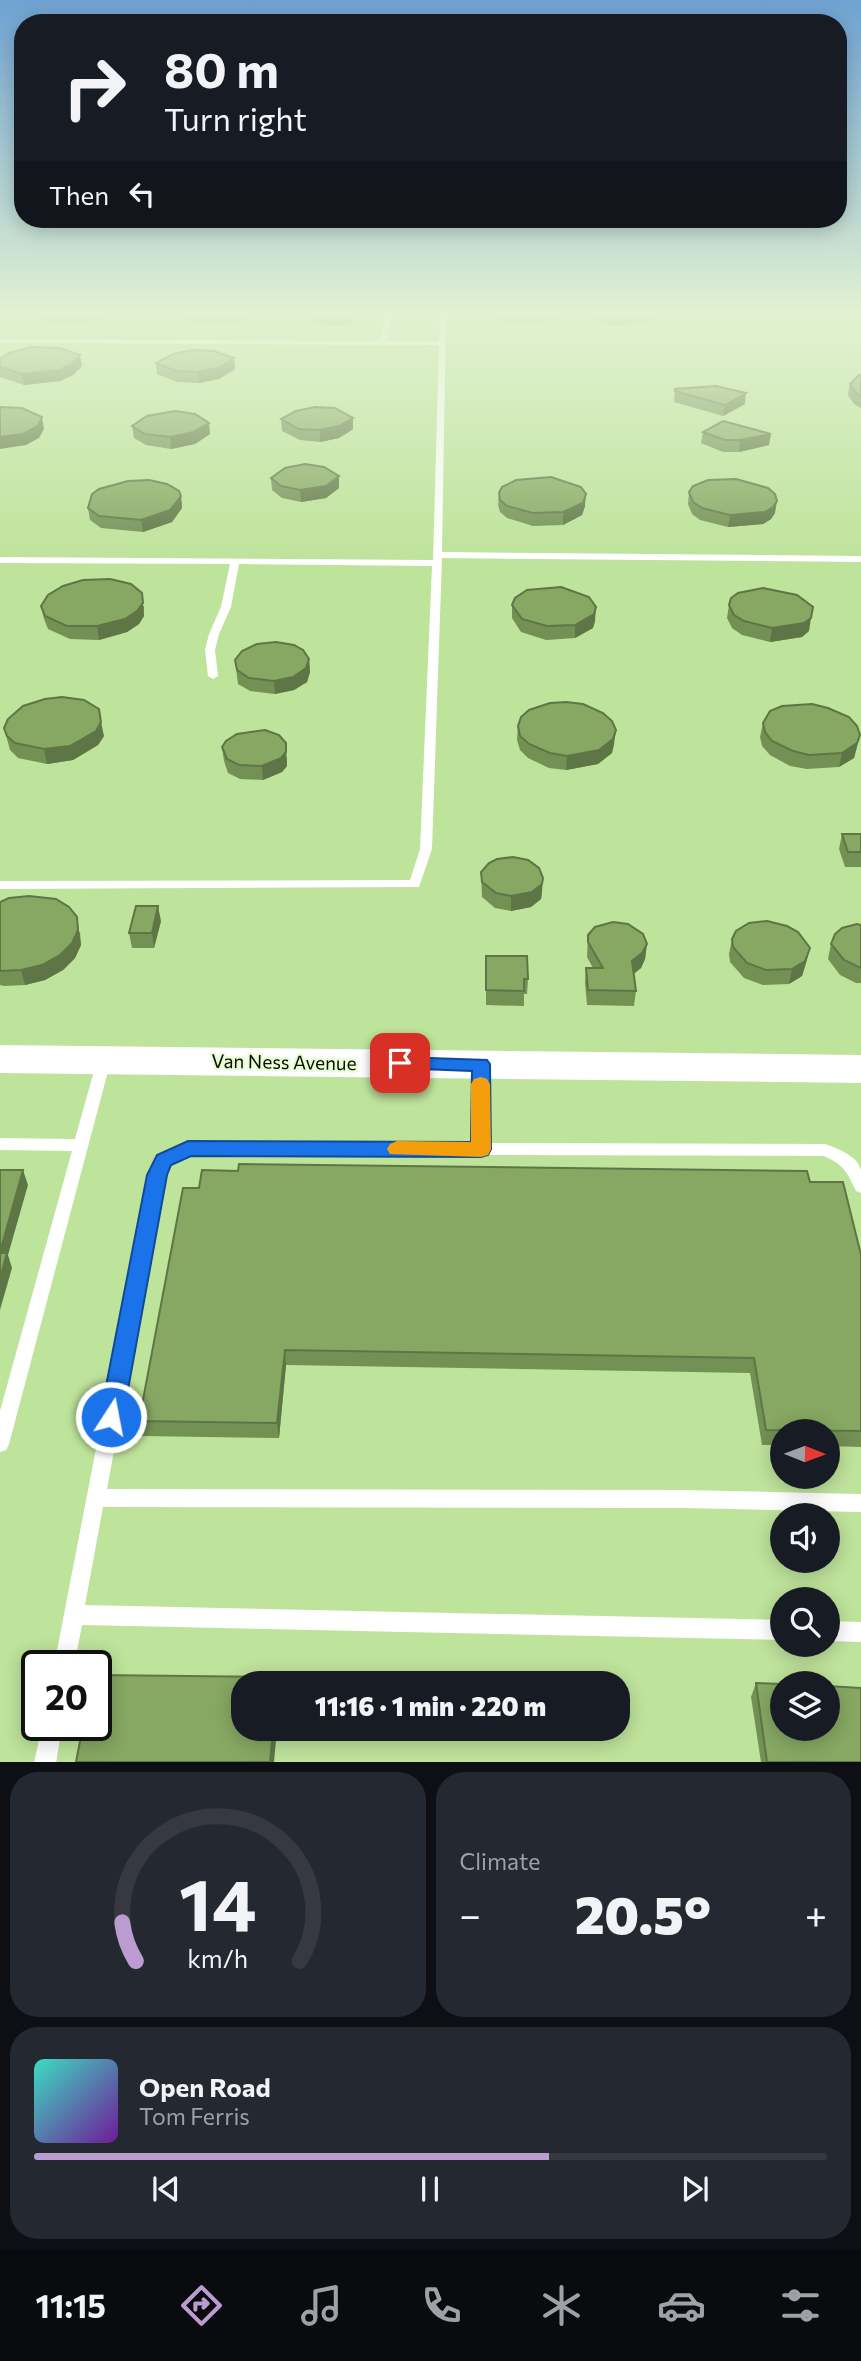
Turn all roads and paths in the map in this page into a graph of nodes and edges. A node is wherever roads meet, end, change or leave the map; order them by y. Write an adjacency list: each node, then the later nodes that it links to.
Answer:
1 (441, 396): 2 (lane)
2 (437, 559): 3 (lane); 5 (lane); 7 (lane)
3 (861, 559)
4 (0, 560): 5 (lane)
5 (235, 562): 6 (lane)
6 (213, 676)
7 (0, 885)
8 (0, 1059): 9 (main road, Van Ness Avenue)
9 (104, 1060): 10 (main road, Van Ness Avenue); 13 (lane)
10 (481, 1064): 11 (main road, Van Ness Avenue); 14 (lane)
11 (861, 1069)
12 (0, 1144): 13 (lane)
13 (81, 1145): 16 (lane)
14 (481, 1149): 15 (lane); 17 (lane)
15 (861, 1187)
16 (0, 1444)
17 (96, 1498): 18 (lane); 19 (lane)
18 (861, 1503)
19 (73, 1615): 20 (lane); 23 (lane)
20 (770, 1630)
21 (840, 1632): 22 (lane)
22 (861, 1632)
23 (67, 1650)
24 (49, 1741): 25 (lane)
25 (45, 1762)

